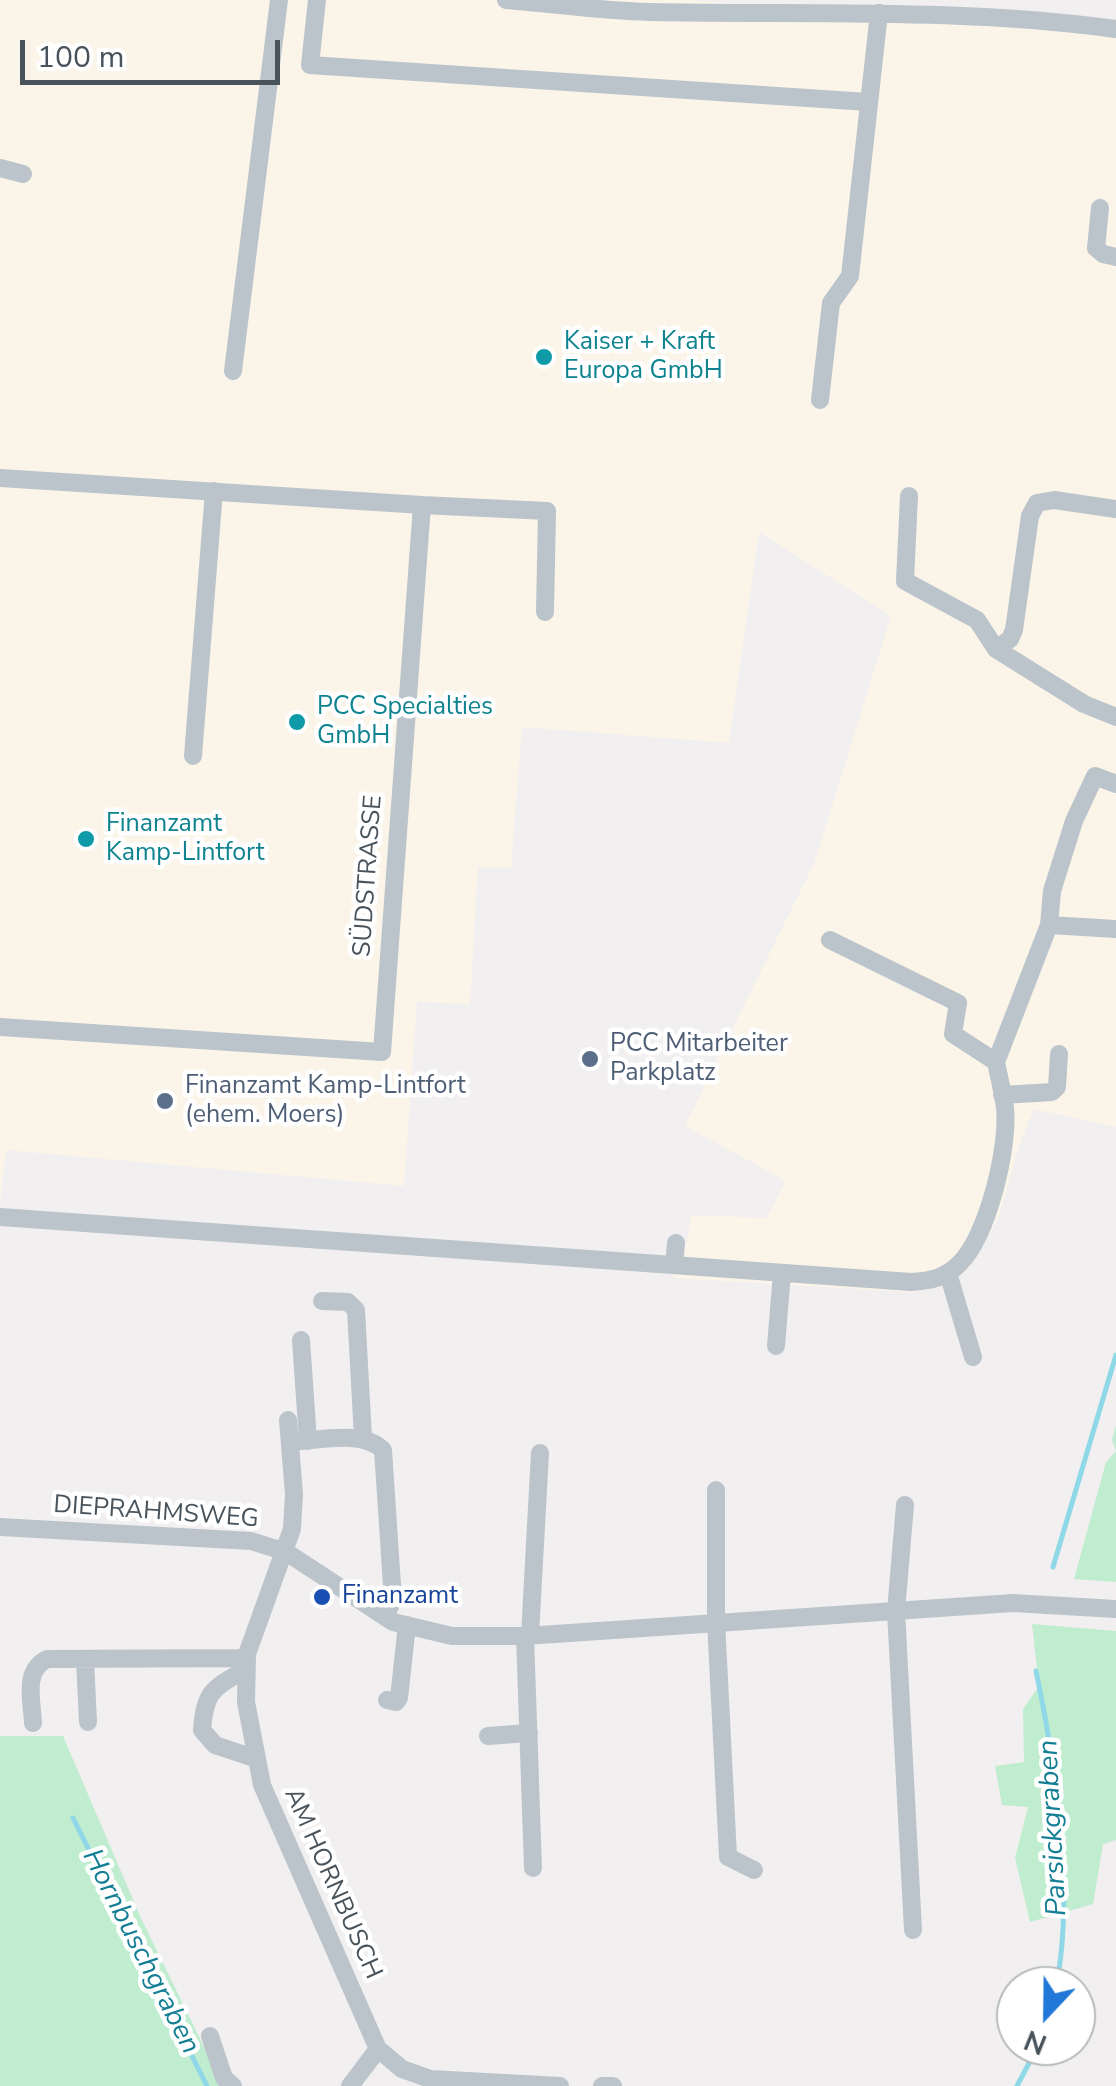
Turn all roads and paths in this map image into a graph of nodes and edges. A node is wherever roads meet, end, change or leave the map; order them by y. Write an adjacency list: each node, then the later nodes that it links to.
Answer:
1 (278, 0): 12 (street)
2 (317, 0): 7 (street)
3 (506, 0): 4 (street)
4 (728, 6): 5 (street)
5 (885, 8): 6 (street); 7 (street)
6 (1116, 29)
7 (868, 102): 13 (street)
8 (0, 168): 9 (street)
9 (23, 174)
10 (1100, 208): 11 (street)
11 (1116, 257)
12 (233, 371)
13 (820, 400)
14 (0, 478): 15 (street)
15 (214, 491): 17 (street); 22 (street)
16 (909, 496): 20 (street)
17 (422, 505): 19 (street); 27 (street, SÜDSTRASSE)
18 (1116, 509): 20 (street)
19 (544, 612)
20 (996, 649): 21 (street)
21 (1116, 717)
22 (193, 756)
23 (1116, 784): 24 (street)
24 (1048, 926): 25 (street); 29 (street)
25 (1116, 929)
26 (830, 940): 29 (street)
27 (0, 1027)
28 (1059, 1054): 30 (street)
29 (996, 1062): 30 (street)
30 (1002, 1095): 34 (street)
31 (0, 1216): 33 (street)
32 (676, 1242): 33 (street)
33 (674, 1265): 35 (street)
34 (948, 1272): 35 (street); 39 (street)
35 (782, 1273): 38 (street)
36 (322, 1301): 41 (street)
37 (301, 1340): 42 (street)
38 (776, 1346)
39 (972, 1357)
40 (288, 1420): 42 (street)
41 (363, 1438): 42 (street); 50 (street)
42 (299, 1442): 47 (street, AM HORNBUSCH)
43 (540, 1453): 53 (street)
44 (716, 1490): 51 (street)
45 (905, 1504): 48 (street)
46 (0, 1527): 47 (street, DIEPRAHMSWEG)
47 (286, 1552): 50 (street, DIEPRAHMSWEG); 55 (street, AM HORNBUSCH)
48 (896, 1610): 49 (street, DIEPRAHMSWEG); 51 (street, DIEPRAHMSWEG); 64 (street)
49 (1116, 1610)
50 (385, 1617): 52 (street, DIEPRAHMSWEG)
51 (716, 1621): 53 (street, DIEPRAHMSWEG); 63 (street)
52 (408, 1626): 53 (street, DIEPRAHMSWEG); 56 (street)
53 (528, 1636): 59 (street)
54 (86, 1660): 55 (street); 57 (street); 58 (street)
55 (246, 1664): 61 (street, AM HORNBUSCH); 61 (street)
56 (387, 1700)
57 (88, 1722)
58 (33, 1723)
59 (528, 1734): 60 (street); 62 (street)
60 (488, 1736)
61 (257, 1759): 66 (street, AM HORNBUSCH)
62 (534, 1868)
63 (754, 1870)
64 (914, 1930)
65 (210, 2036): 67 (street)
66 (378, 2049): 68 (street); 69 (street)
67 (234, 2086)
68 (350, 2086)
69 (560, 2086)
70 (602, 2086): 71 (street)
71 (612, 2086)

